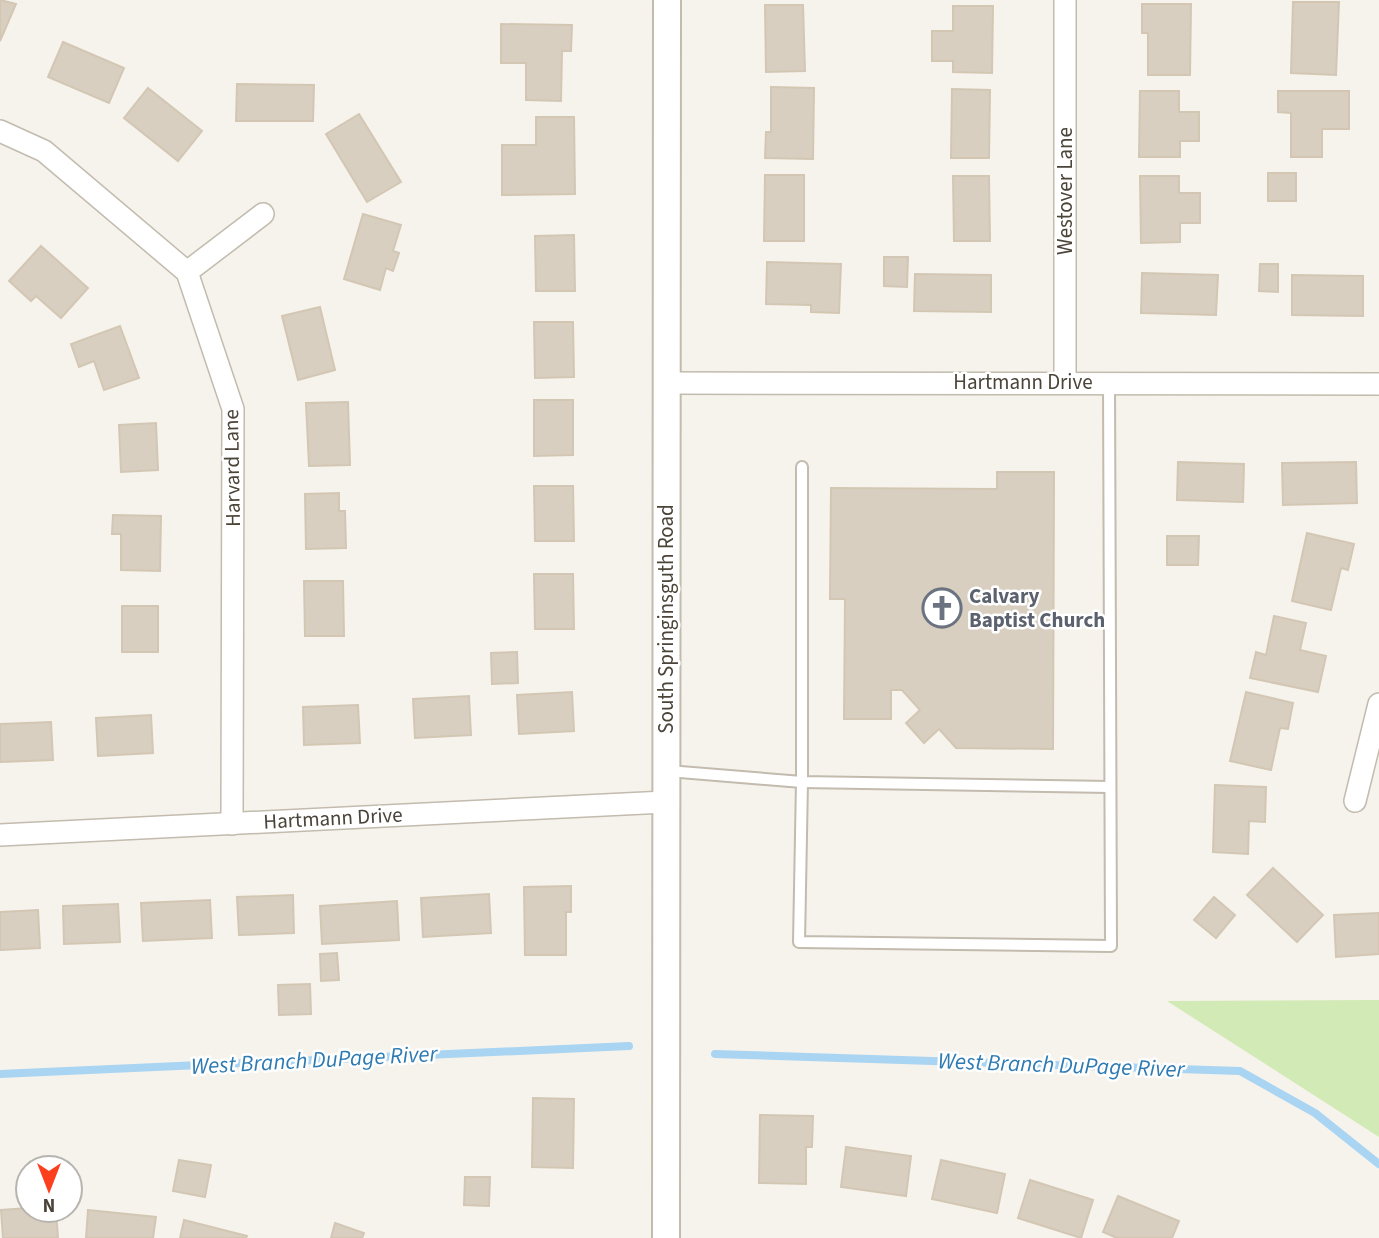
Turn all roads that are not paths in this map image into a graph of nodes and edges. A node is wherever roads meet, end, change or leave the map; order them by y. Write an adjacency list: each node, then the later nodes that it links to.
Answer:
1 (667, 0): 8 (street, South Springinsguth Road)
2 (1065, 0): 6 (street, Westover Lane)
3 (0, 131): 5 (street)
4 (263, 214): 5 (street)
5 (187, 272): 17 (street, Harvard Lane)
6 (1065, 382): 7 (street, Hartmann Drive); 8 (street, Hartmann Drive)
7 (1109, 382): 9 (street, Hartmann Drive); 14 (lane)
8 (667, 383): 12 (street, South Springinsguth Road)
9 (1379, 384)
10 (802, 467): 13 (lane)
11 (1379, 704): 15 (street)
12 (665, 771): 13 (lane); 16 (street, South Springinsguth Road)
13 (803, 782): 14 (lane); 14 (lane)
14 (1110, 787)
15 (1355, 801)
16 (665, 802): 17 (street, Hartmann Drive); 19 (street, South Springinsguth Road)
17 (232, 824): 18 (street, Hartmann Drive)
18 (0, 835)
19 (666, 1238)

